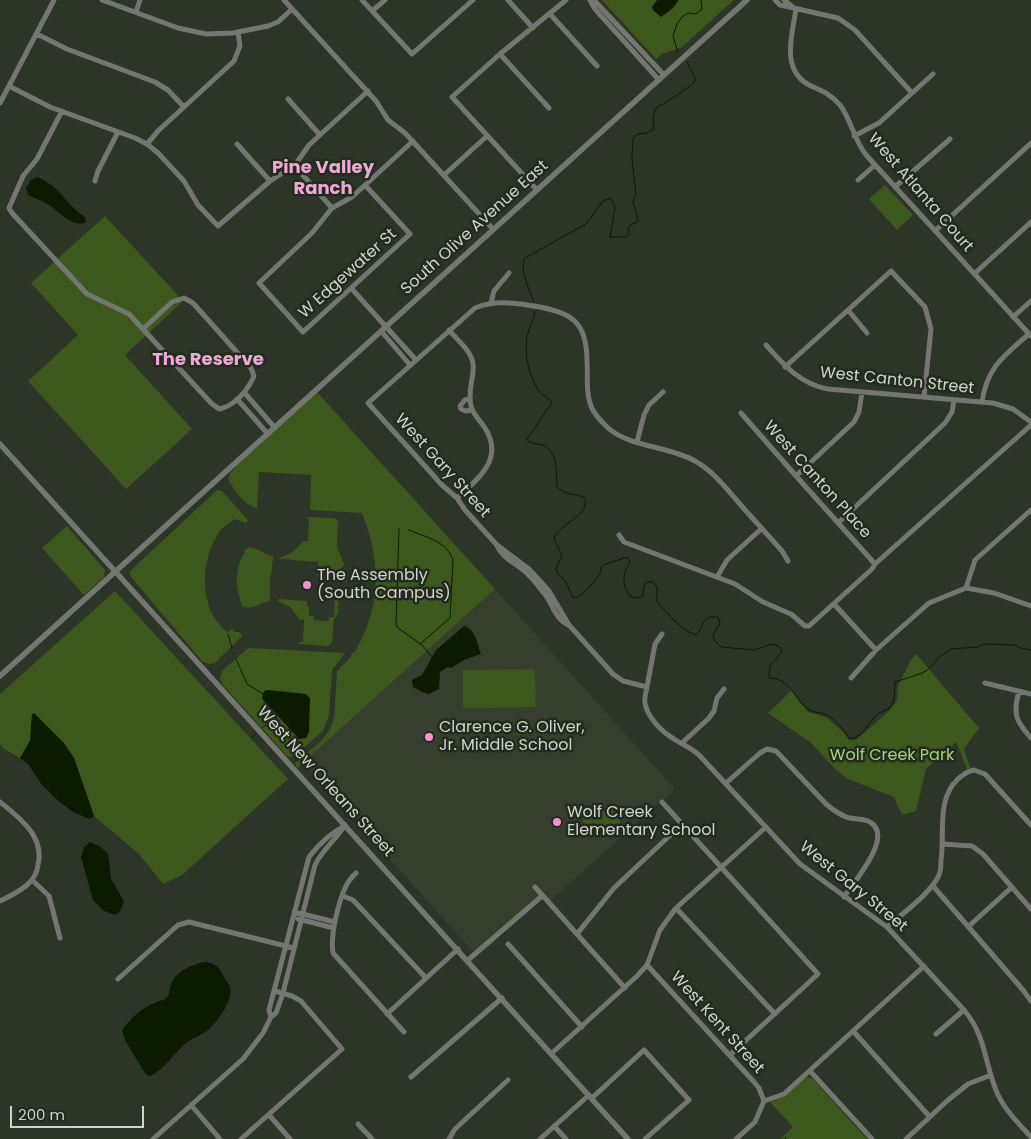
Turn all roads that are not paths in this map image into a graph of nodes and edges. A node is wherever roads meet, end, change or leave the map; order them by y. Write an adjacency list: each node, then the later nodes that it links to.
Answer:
1 (54, 0): 21 (street)
2 (102, 0): 17 (street)
3 (140, 0): 17 (street)
4 (284, 0): 14 (street)
5 (362, 0): 16 (street)
6 (384, 0): 16 (street)
7 (473, 0): 16 (street)
8 (508, 0): 19 (street)
9 (566, 0): 18 (street)
10 (592, 0): 25 (street)
11 (747, 0): 25 (street, South Olive Avenue East)
12 (775, 0): 15 (street)
13 (784, 0): 15 (street)
14 (292, 9): 20 (street); 27 (street)
15 (796, 9): 28 (street); 37 (street, West Atlanta Court)
16 (372, 11)
17 (136, 12): 20 (street)
18 (550, 14): 19 (street); 23 (street)
19 (533, 28): 22 (street)
20 (238, 32): 31 (street)
21 (37, 34): 26 (street); 31 (street)
22 (500, 54): 32 (street); 36 (street)
23 (597, 66)
24 (933, 74): 28 (street)
25 (661, 78): 51 (street, South Olive Avenue East)
26 (9, 86): 30 (street); 33 (street)
27 (368, 91): 35 (street); 39 (street)
28 (912, 93): 37 (street)
29 (288, 98): 35 (street)
30 (0, 103)
31 (184, 106): 41 (street)
32 (549, 108)
33 (62, 111): 34 (street); 63 (street)
34 (118, 132): 41 (street); 47 (street)
35 (320, 135): 43 (street)
36 (487, 136): 45 (street); 51 (street)
37 (854, 136): 44 (street, West Atlanta Court)
38 (950, 139): 50 (street)
39 (413, 140): 45 (street); 49 (street)
40 (1031, 143): 55 (street)
41 (147, 144): 48 (street)
42 (237, 144): 48 (street)
43 (294, 165): 48 (street); 52 (street)
44 (875, 165): 46 (street); 50 (street, West Atlanta Court)
45 (444, 175): 54 (street)
46 (858, 180)
47 (95, 181)
48 (270, 181)
49 (365, 185): 52 (street); 58 (street, W Edgewater St)
50 (896, 187): 55 (street, West Atlanta Court)
51 (537, 190): 54 (street, South Olive Avenue East)
52 (332, 208): 58 (street, W Edgewater St)
53 (1031, 222): 57 (street)
54 (493, 229): 64 (street, South Olive Avenue East)
55 (935, 231): 57 (street, West Atlanta Court)
56 (509, 273): 60 (street)
57 (974, 274): 62 (street, West Atlanta Court)
58 (351, 288): 64 (street)
59 (1031, 301): 62 (street)
60 (492, 303): 65 (street); 83 (street)
61 (848, 310): 66 (street); 71 (street); 75 (street)
62 (1013, 317): 67 (street, West Atlanta Court)
63 (143, 329): 72 (street); 76 (street)
64 (383, 329): 69 (street); 70 (street); 81 (street, South Olive Avenue East)
65 (448, 330): 69 (street); 86 (street)
66 (867, 333)
67 (1030, 335): 78 (street)
68 (766, 345): 71 (street, West Canton Street)
69 (416, 360): 70 (street)
70 (410, 365): 86 (street, West Gary Street)
71 (785, 367): 74 (street, West Canton Street)
72 (244, 392): 76 (street); 81 (street)
73 (663, 392): 83 (street)
74 (862, 392): 75 (street, West Canton Street); 85 (street)
75 (924, 397): 77 (street, West Canton Street)
76 (237, 398): 82 (street)
77 (954, 400): 78 (street, West Canton Street); 88 (street)
78 (982, 402): 80 (street, West Canton Street)
79 (741, 412): 85 (street, West Canton Place)
80 (1031, 424): 92 (street)
81 (275, 428): 82 (street, South Olive Avenue East)
82 (268, 434): 93 (street, South Olive Avenue East)
83 (637, 442): 89 (street)
84 (0, 444): 93 (street, West New Orleans Street)
85 (796, 476): 88 (street, West Canton Place)
86 (456, 498): 103 (street, West Gary Street)
87 (1031, 510): 95 (street)
88 (838, 523): 92 (street, West Canton Place)
89 (762, 529): 91 (street); 94 (street)
90 (619, 535): 94 (street)
91 (788, 561)
92 (875, 564): 96 (street)
93 (116, 571): 100 (street); 113 (street, West New Orleans Street)
94 (717, 577): 96 (street)
95 (966, 588): 97 (street); 99 (street)
96 (834, 604): 99 (street)
97 (1031, 606)
98 (662, 634): 103 (street)
99 (876, 650): 101 (street)
100 (0, 676)
101 (851, 678)
102 (985, 684): 105 (street)
103 (647, 687): 108 (street, West Gary Street)
104 (724, 689): 108 (street)
105 (1019, 691): 106 (street); 107 (street)
106 (1031, 694)
107 (1031, 738)
108 (682, 743): 109 (street, West Gary Street)
109 (726, 783): 115 (street, West Gary Street); 127 (street)
110 (662, 802): 112 (street)
111 (1, 805): 121 (street)
112 (682, 824): 119 (street); 139 (street)
113 (345, 825): 117 (street); 118 (street); 144 (street, West New Orleans Street)
114 (1031, 825): 116 (street)
115 (766, 827): 119 (street); 127 (street, West Gary Street)
116 (944, 844): 122 (street); 123 (street)
117 (314, 850): 118 (street); 131 (street)
118 (320, 855): 132 (street)
119 (721, 868): 129 (street); 157 (street)
120 (356, 873): 125 (street)
121 (32, 880): 128 (street); 140 (street)
122 (933, 886): 136 (street); 137 (street)
123 (1012, 887): 130 (street); 136 (street)
124 (535, 888): 126 (street)
125 (343, 896): 134 (street); 148 (street)
126 (542, 896): 139 (street); 145 (street)
127 (844, 896): 137 (street, West Gary Street)
128 (0, 901)
129 (676, 908): 146 (street); 157 (street)
130 (1031, 909)
131 (294, 915): 132 (street); 142 (street)
132 (302, 917): 133 (street); 135 (street); 143 (street)
133 (320, 918): 134 (street); 135 (street)
134 (335, 922): 138 (street)
135 (318, 924): 138 (street)
136 (969, 926): 154 (street)
137 (887, 927): 147 (street, West Gary Street)
138 (334, 928): 156 (street)
139 (577, 934): 150 (street)
140 (60, 938)
141 (508, 944): 159 (street)
142 (285, 946): 143 (street); 149 (street); 151 (street)
143 (294, 948): 152 (street)
144 (458, 949): 145 (street, West New Orleans Street); 148 (street)
145 (468, 960): 153 (street, West New Orleans Street)
146 (647, 965): 150 (street); 164 (street, West Kent Street)
147 (924, 966): 155 (street, West Gary Street); 160 (street)
148 (426, 978): 156 (street)
149 (118, 979)
150 (625, 988): 159 (street)
151 (275, 991): 152 (street); 158 (street)
152 (283, 993): 158 (street); 172 (street)
153 (502, 998): 163 (street, West New Orleans Street); 167 (street)
154 (1031, 1002)
155 (964, 1010): 162 (street); 166 (street, West Gary Street)
156 (387, 1014): 161 (street)
157 (774, 1014): 164 (street)
158 (271, 1017): 171 (street)
159 (582, 1027): 163 (street)
160 (853, 1031): 165 (street); 173 (street)
161 (404, 1032)
162 (936, 1034)
163 (552, 1053): 169 (street, West New Orleans Street)
164 (730, 1055): 170 (street, West Kent Street)
165 (810, 1071): 170 (street); 188 (street)
166 (991, 1075): 173 (street); 176 (street, West Gary Street)
167 (410, 1077)
168 (508, 1080): 182 (street)
169 (590, 1096): 175 (street); 185 (street, West New Orleans Street); 186 (street)
170 (764, 1101): 187 (street)
171 (191, 1106): 177 (street); 178 (street)
172 (269, 1116): 179 (street); 180 (street)
173 (930, 1117): 189 (street)
174 (358, 1124): 181 (street)
175 (554, 1126): 183 (street); 184 (street)
176 (1030, 1134)
177 (153, 1139)
178 (220, 1139)
179 (241, 1139)
180 (290, 1139)
181 (372, 1139)
182 (449, 1139)
183 (540, 1139)
184 (566, 1139)
185 (628, 1139)
186 (645, 1139)
187 (736, 1139)
188 (872, 1139)
189 (906, 1139)

